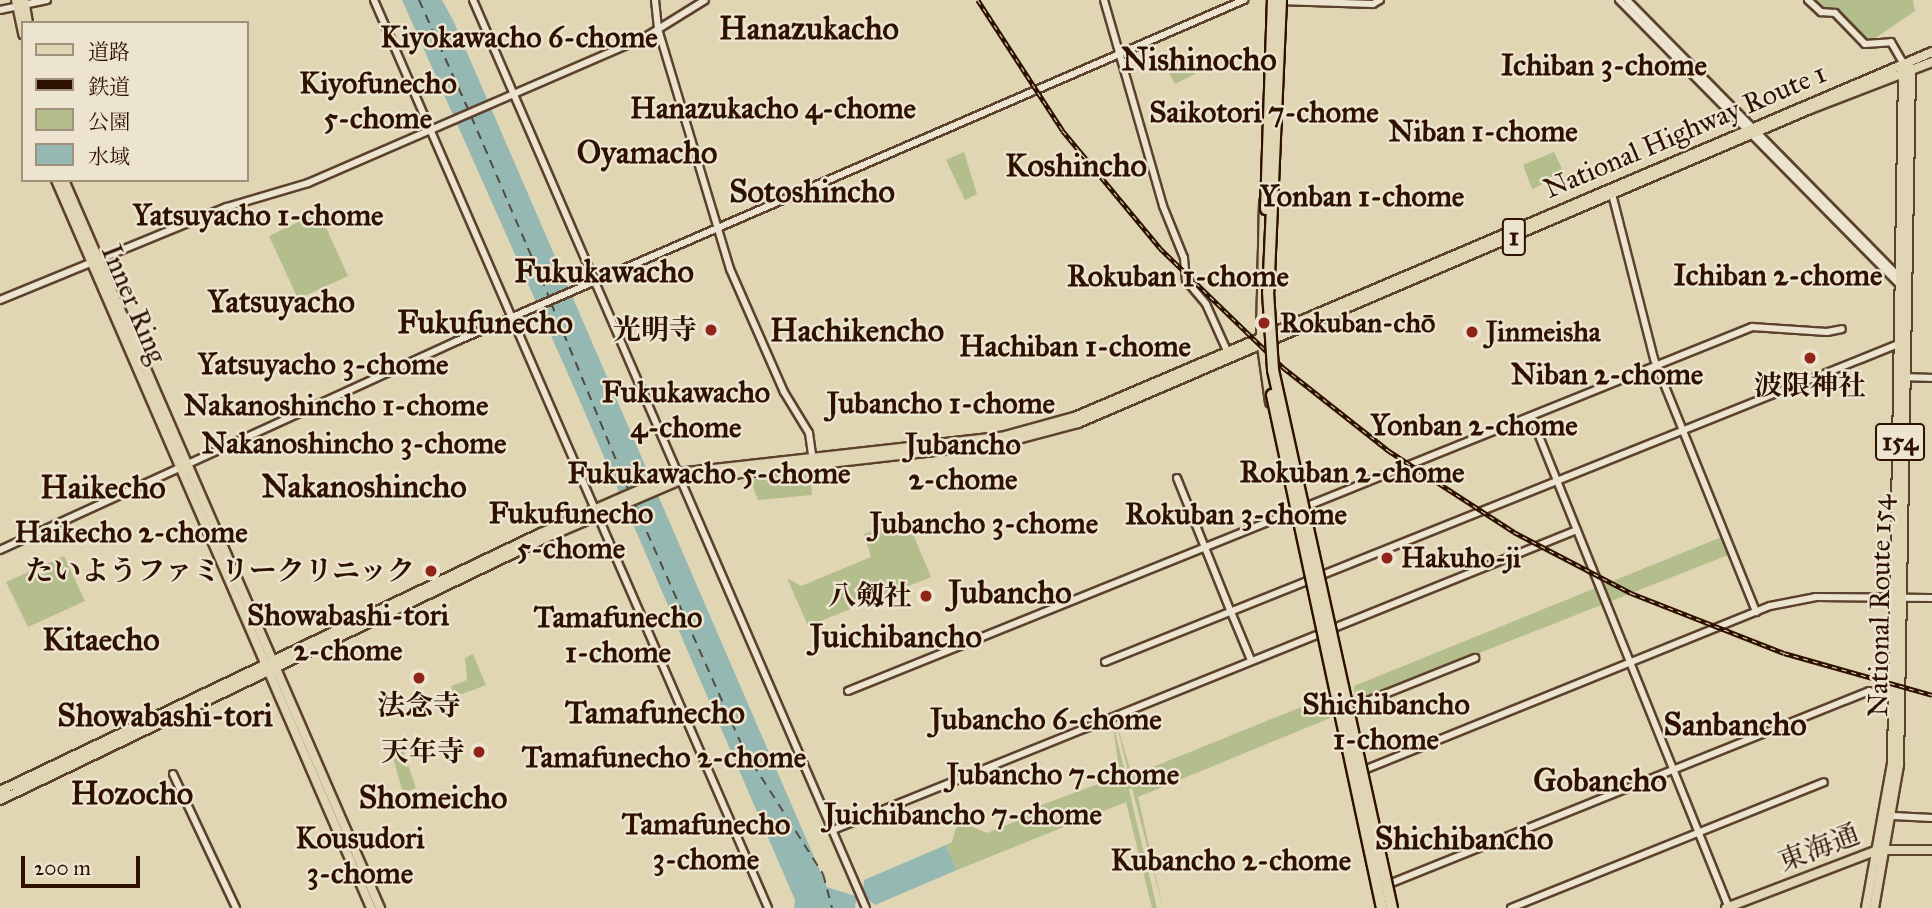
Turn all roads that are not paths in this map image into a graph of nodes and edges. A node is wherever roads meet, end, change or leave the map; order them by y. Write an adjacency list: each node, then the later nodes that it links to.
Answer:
1 (47, 0): 13 (street)
2 (374, 0): 22 (street)
3 (473, 0): 20 (street)
4 (655, 0): 16 (street)
5 (705, 0): 16 (street)
6 (1104, 0): 17 (street)
7 (1244, 0): 17 (street)
8 (1277, 0): 9 (street); 21 (highway, bridge); 34 (main road); 36 (main road); 68 (highway, bridge); 88 (highway, bridge)
9 (1380, 0)
10 (1619, 0): 23 (street)
11 (1627, 0): 23 (street)
12 (1808, 0): 19 (street)
13 (21, 4): 14 (street); 15 (main road)
14 (0, 10)
15 (27, 21)
16 (658, 29): 20 (street); 27 (street)
17 (1120, 54): 27 (street); 37 (street)
18 (1931, 58): 19 (main road, National Highway Route 1 / 1)
19 (1905, 68): 23 (main road, National Highway Route 1 / 1); 30 (main road, National Route 154 / 154)
20 (513, 93): 22 (street); 29 (street)
21 (1272, 105)
22 (430, 130): 28 (street); 32 (street)
23 (1751, 131): 26 (main road, National Highway Route 1 / 1); 30 (street); 34 (main road, National Highway Route 1 / 1)
24 (57, 182): 28 (main road, Inner Ring)
25 (65, 182): 28 (main road, Inner Ring)
26 (1612, 194): 34 (main road, National Highway Route 1 / 1); 38 (street)
27 (716, 228): 29 (street); 44 (street)
28 (94, 260): 31 (street); 45 (main road, Inner Ring)
29 (594, 281): 32 (street); 46 (street)
30 (1906, 286): 35 (main road, National Route 154 / 154)
31 (0, 300)
32 (511, 317): 45 (street); 50 (street)
33 (1842, 329): 38 (street)
34 (1272, 338): 36 (main road, National Highway Route 1 / 1); 49 (main road)
35 (1906, 342): 39 (main road, National Route 154 / 154); 43 (street)
36 (1261, 343): 37 (main road, National Highway Route 1 / 1); 44 (main road, National Highway Route 1 / 1); 51 (main road)
37 (1228, 354): 44 (main road, National Highway Route 1 / 1)
38 (1657, 365): 41 (street); 43 (street)
39 (1905, 377): 40 (street); 57 (main road, National Route 154 / 154)
40 (1932, 377)
41 (1531, 416): 48 (street); 49 (street)
42 (1283, 430): 68 (highway, bridge)
43 (1683, 430): 48 (street); 60 (street)
44 (813, 462): 46 (main road, National Highway Route 1 / 1)
45 (184, 466): 54 (street); 67 (main road, Inner Ring)
46 (679, 477): 50 (main road, National Highway Route 1 / 1); 82 (street)
47 (1177, 478): 53 (street)
48 (1557, 480): 52 (street); 55 (street)
49 (1308, 505): 51 (street); 55 (main road)
50 (596, 512): 67 (main road, 1); 92 (street)
51 (1293, 512): 53 (street); 56 (main road)
52 (1577, 530): 61 (street); 66 (street)
53 (1205, 547): 59 (street); 69 (street)
54 (0, 551)
55 (1322, 575): 56 (street); 61 (main road)
56 (1307, 581): 59 (street); 62 (main road)
57 (1900, 597): 58 (street); 60 (street); 70 (main road, National Route 154 / 154); 80 (main road, National Route 154 / 154)
58 (1932, 598)
59 (1231, 612): 64 (street); 65 (street)
60 (1756, 612): 66 (street)
61 (1333, 627): 62 (street); 71 (main road)
62 (1319, 633): 64 (street); 76 (main road)
63 (1475, 658): 71 (street)
64 (1251, 660): 82 (street)
65 (1105, 662)
66 (1630, 663): 73 (street); 74 (street)
67 (271, 666): 78 (main road, 1); 79 (main road, 1); 90 (main road, Inner Ring); 91 (main road, Inner Ring)
68 (1343, 683): 93 (highway, bridge)
69 (848, 691)
70 (1894, 698): 74 (street); 84 (main road, National Route 154 / 154)
71 (1350, 708): 73 (main road)
72 (1350, 736): 88 (highway, bridge)
73 (1364, 770): 76 (street); 86 (main road)
74 (1673, 770): 83 (street); 86 (street)
75 (173, 774): 89 (street)
76 (1350, 775): 88 (main road)
77 (1824, 782): 83 (street)
78 (0, 791)
79 (0, 800)
80 (1893, 816): 81 (street); 84 (main road, National Route 154 / 154)
81 (1932, 818)
82 (832, 830): 87 (street)
83 (1698, 832): 94 (street); 95 (street)
84 (1882, 852): 85 (main road, 東海通); 95 (main road, 東海通); 96 (main road, 東海通); 97 (main road, National Route 154 / 154); 98 (main road, National Route 154 / 154)
85 (1932, 853)
86 (1389, 884): 93 (main road)
87 (865, 905)
88 (1380, 905)
89 (236, 908)
90 (371, 908)
91 (380, 908)
92 (768, 908)
93 (1393, 908)
94 (1511, 908)
95 (1728, 908)
96 (1740, 908)
97 (1866, 908)
98 (1874, 908)

